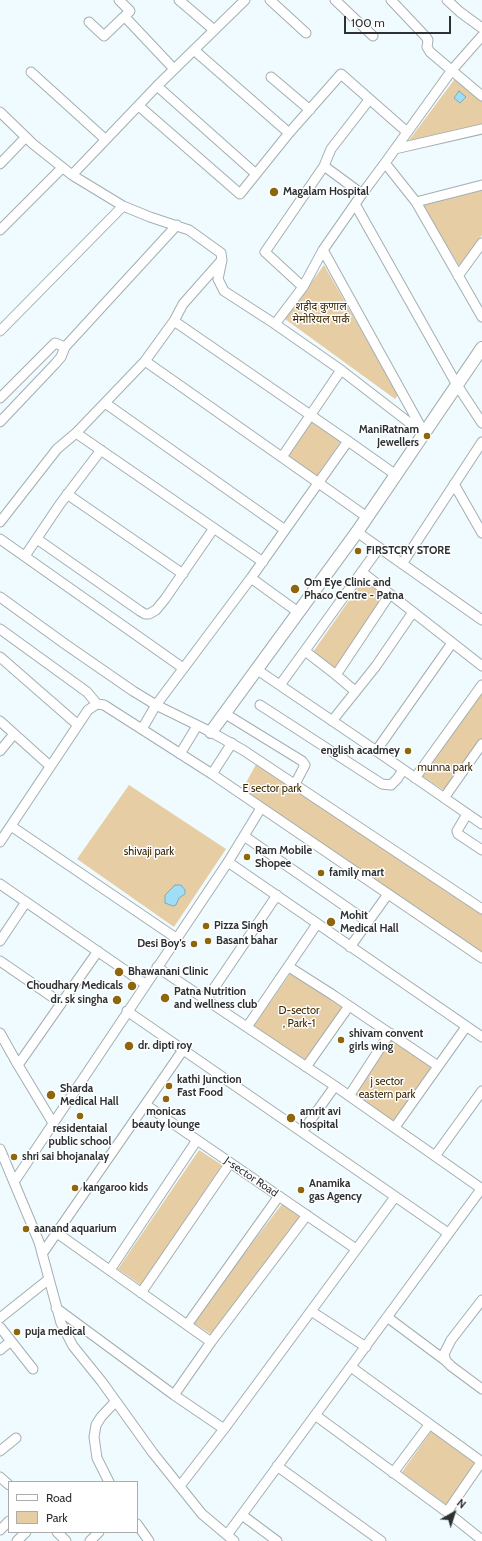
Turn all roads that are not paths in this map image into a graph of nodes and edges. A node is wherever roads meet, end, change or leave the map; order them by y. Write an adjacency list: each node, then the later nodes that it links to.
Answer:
1 (119, 0): 8 (street)
2 (179, 0): 11 (street)
3 (245, 0): 11 (street)
4 (270, 0): 12 (street)
5 (335, 0): 13 (street)
6 (392, 0): 17 (street)
7 (447, 0): 10 (street)
8 (125, 17): 9 (street); 16 (street)
9 (89, 22)
10 (482, 28)
11 (214, 30): 15 (street)
12 (306, 34)
13 (373, 36)
14 (482, 36): 17 (street)
15 (194, 50): 16 (street); 28 (street)
16 (174, 69): 20 (street)
17 (452, 70): 21 (street); 27 (street)
18 (32, 72): 30 (street)
19 (271, 77): 24 (street)
20 (157, 86): 23 (street); 36 (street)
21 (482, 96)
22 (369, 100): 24 (street); 27 (street); 34 (street)
23 (138, 106): 30 (street); 36 (street)
24 (310, 110): 28 (street)
25 (0, 112): 29 (street)
26 (482, 129): 31 (street)
27 (407, 132): 31 (street)
28 (289, 133): 36 (street)
29 (26, 137): 33 (street); 35 (street)
30 (105, 139): 37 (street)
31 (395, 149): 32 (street)
32 (386, 163): 39 (street); 40 (street)
33 (0, 164)
34 (324, 166): 39 (street); 49 (street)
35 (62, 168): 37 (street); 44 (street)
36 (256, 174)
37 (72, 175): 42 (street)
38 (482, 185): 40 (street)
39 (362, 194): 41 (street)
40 (416, 202): 48 (street)
41 (355, 204): 46 (street); 58 (street)
42 (123, 206): 43 (street); 53 (street)
43 (177, 225): 47 (street); 54 (street)
44 (0, 230)
45 (482, 243): 48 (street)
46 (323, 250): 49 (street); 65 (street)
47 (222, 260): 51 (street); 52 (street)
48 (458, 276): 50 (street)
49 (303, 287): 52 (street)
50 (482, 317)
51 (174, 321): 56 (street); 61 (street)
52 (275, 324): 57 (street)
53 (0, 331)
54 (65, 347): 59 (street); 62 (street)
55 (482, 348): 58 (street)
56 (145, 361): 60 (street); 69 (street)
57 (341, 370): 61 (street); 65 (street)
58 (457, 385): 63 (street); 65 (street)
59 (0, 398)
60 (105, 403): 64 (street); 77 (street)
61 (312, 414): 66 (street); 69 (street)
62 (0, 422)
63 (482, 423)
64 (76, 433): 68 (street); 75 (street)
65 (424, 434): 70 (street)
66 (348, 441): 70 (street); 71 (street)
67 (482, 442): 72 (street)
68 (101, 450): 73 (street); 76 (street)
69 (282, 457): 71 (street)
70 (396, 475): 74 (street)
71 (318, 483): 74 (street); 77 (street)
72 (454, 484): 79 (street); 85 (street)
73 (67, 494): 81 (street); 87 (street)
74 (367, 518): 78 (street)
75 (0, 522)
76 (214, 528): 84 (street); 87 (street)
77 (285, 530): 84 (street)
78 (357, 532): 82 (street); 91 (street)
79 (482, 533)
80 (0, 539): 83 (street)
81 (37, 539): 83 (street); 87 (street)
82 (379, 548): 85 (street); 86 (street)
83 (25, 556): 99 (street)
84 (263, 562): 88 (street)
85 (402, 564): 93 (street)
86 (362, 572): 89 (street); 96 (street)
87 (183, 574)
88 (251, 578): 91 (street); 99 (street)
89 (390, 594): 92 (street); 101 (street)
90 (0, 597): 107 (street)
91 (298, 612): 100 (street)
92 (412, 612): 95 (street); 104 (street)
93 (482, 620)
94 (0, 630): 105 (street)
95 (452, 643): 98 (street); 119 (street)
96 (305, 651): 101 (street); 102 (street)
97 (0, 657): 111 (street)
98 (482, 666)
99 (183, 668): 107 (street)
100 (256, 669): 102 (street); 108 (street)
101 (336, 675): 104 (street)
102 (280, 685): 110 (street)
103 (482, 685): 124 (street)
104 (355, 691): 110 (street)
105 (98, 704): 111 (street); 113 (street)
106 (260, 704): 122 (street)
107 (156, 705): 112 (street); 113 (street)
108 (224, 713): 114 (street); 125 (street)
109 (0, 721): 115 (street)
110 (332, 721): 119 (street)
111 (78, 724): 121 (street)
112 (197, 726): 114 (street); 120 (street)
113 (142, 729): 120 (street)
114 (211, 732): 116 (street)
115 (14, 734): 118 (street); 121 (street)
116 (232, 743): 123 (street); 125 (street)
117 (482, 744): 126 (street)
118 (0, 751)
119 (376, 751): 122 (street)
120 (180, 754): 123 (street)
121 (50, 766): 130 (street)
122 (403, 770): 124 (street)
123 (212, 774): 127 (street)
124 (416, 778): 126 (street)
125 (295, 784): 139 (street)
126 (444, 798): 128 (street)
127 (261, 808): 131 (street); 136 (street)
128 (467, 814): 129 (street); 133 (street)
129 (482, 824)
130 (11, 826): 132 (street); 142 (street)
131 (244, 836): 134 (street); 140 (street)
132 (0, 842)
133 (482, 850)
134 (228, 862): 137 (street); 142 (street)
135 (0, 884): 138 (street)
136 (388, 894): 140 (street); 146 (street)
137 (277, 895): 141 (street); 151 (street)
138 (26, 902): 143 (street); 145 (street)
139 (482, 909)
140 (368, 922): 144 (street)
141 (317, 924): 144 (street); 149 (street)
142 (176, 938): 148 (street)
143 (0, 941)
144 (350, 947): 156 (street)
145 (98, 950): 150 (street); 152 (street)
146 (482, 958)
147 (0, 961): 152 (street)
148 (157, 967): 150 (street); 151 (street)
149 (289, 967): 153 (street); 155 (street)
150 (145, 984): 154 (street)
151 (206, 1000): 155 (street)
152 (61, 1003): 161 (street)
153 (350, 1006): 158 (street); 163 (street)
154 (127, 1011): 160 (street); 168 (street)
155 (247, 1027): 163 (street)
156 (466, 1027): 159 (street); 162 (street)
157 (0, 1033): 161 (street)
158 (390, 1034): 162 (street); 166 (street)
159 (482, 1037)
160 (183, 1050): 167 (street); 170 (street)
161 (18, 1065): 168 (street)
162 (438, 1066): 169 (street)
163 (306, 1067): 164 (street)
164 (335, 1086): 166 (street); 170 (street)
165 (482, 1091): 173 (street)
166 (350, 1096): 169 (street)
167 (146, 1105): 171 (street, J-sector Road); 180 (street)
168 (53, 1123): 175 (street)
169 (395, 1127): 173 (street)
170 (302, 1132): 178 (street)
171 (197, 1140): 174 (street, J-sector Road); 184 (street)
172 (0, 1150): 175 (street)
173 (435, 1156): 176 (street)
174 (230, 1163): 177 (street, J-sector Road); 186 (street)
175 (14, 1182): 183 (street)
176 (482, 1188): 181 (street)
177 (280, 1196): 179 (street, J-sector Road); 193 (street)
178 (395, 1197): 181 (street); 182 (street)
179 (307, 1215): 182 (street, J-sector Road); 196 (street)
180 (57, 1233): 183 (street); 184 (street)
181 (448, 1233): 191 (street)
182 (356, 1250): 190 (street)
183 (42, 1254): 185 (street)
184 (110, 1270): 186 (street)
185 (49, 1279): 188 (street); 192 (street)
186 (142, 1293): 193 (street)
187 (482, 1300): 189 (street)
188 (56, 1308): 203 (street); 204 (street)
189 (479, 1310): 199 (street)
190 (311, 1311): 197 (street); 207 (street)
191 (387, 1317): 197 (street); 199 (street)
192 (0, 1318)
193 (187, 1325): 196 (street)
194 (0, 1327): 195 (street)
195 (11, 1341): 198 (street); 201 (street)
196 (211, 1342): 203 (street)
197 (366, 1347): 200 (street)
198 (0, 1350)
199 (446, 1361): 202 (street)
200 (351, 1367): 205 (street); 206 (street)
201 (33, 1369)
202 (482, 1389)
203 (174, 1395): 207 (street)
204 (115, 1402): 214 (street); 216 (street)
205 (315, 1415): 211 (street); 212 (street)
206 (430, 1425): 210 (street); 212 (street)
207 (224, 1429): 216 (street)
208 (16, 1438): 209 (street)
209 (0, 1451)
210 (482, 1462): 217 (street)
211 (277, 1466): 218 (street); 232 (street)
212 (393, 1473): 217 (street)
213 (0, 1477): 215 (street)
214 (108, 1481)
215 (8, 1484)
216 (180, 1486): 225 (street)
217 (447, 1512): 226 (street)
218 (242, 1515): 225 (street); 231 (street)
219 (8, 1522): 221 (street)
220 (138, 1525): 230 (street)
221 (0, 1530)
222 (25, 1533): 227 (street)
223 (58, 1533): 228 (street)
224 (98, 1533): 229 (street)
225 (230, 1538)
226 (482, 1540)
227 (17, 1541)
228 (66, 1541)
229 (90, 1541)
230 (149, 1541)
231 (277, 1541)
232 (380, 1541)

